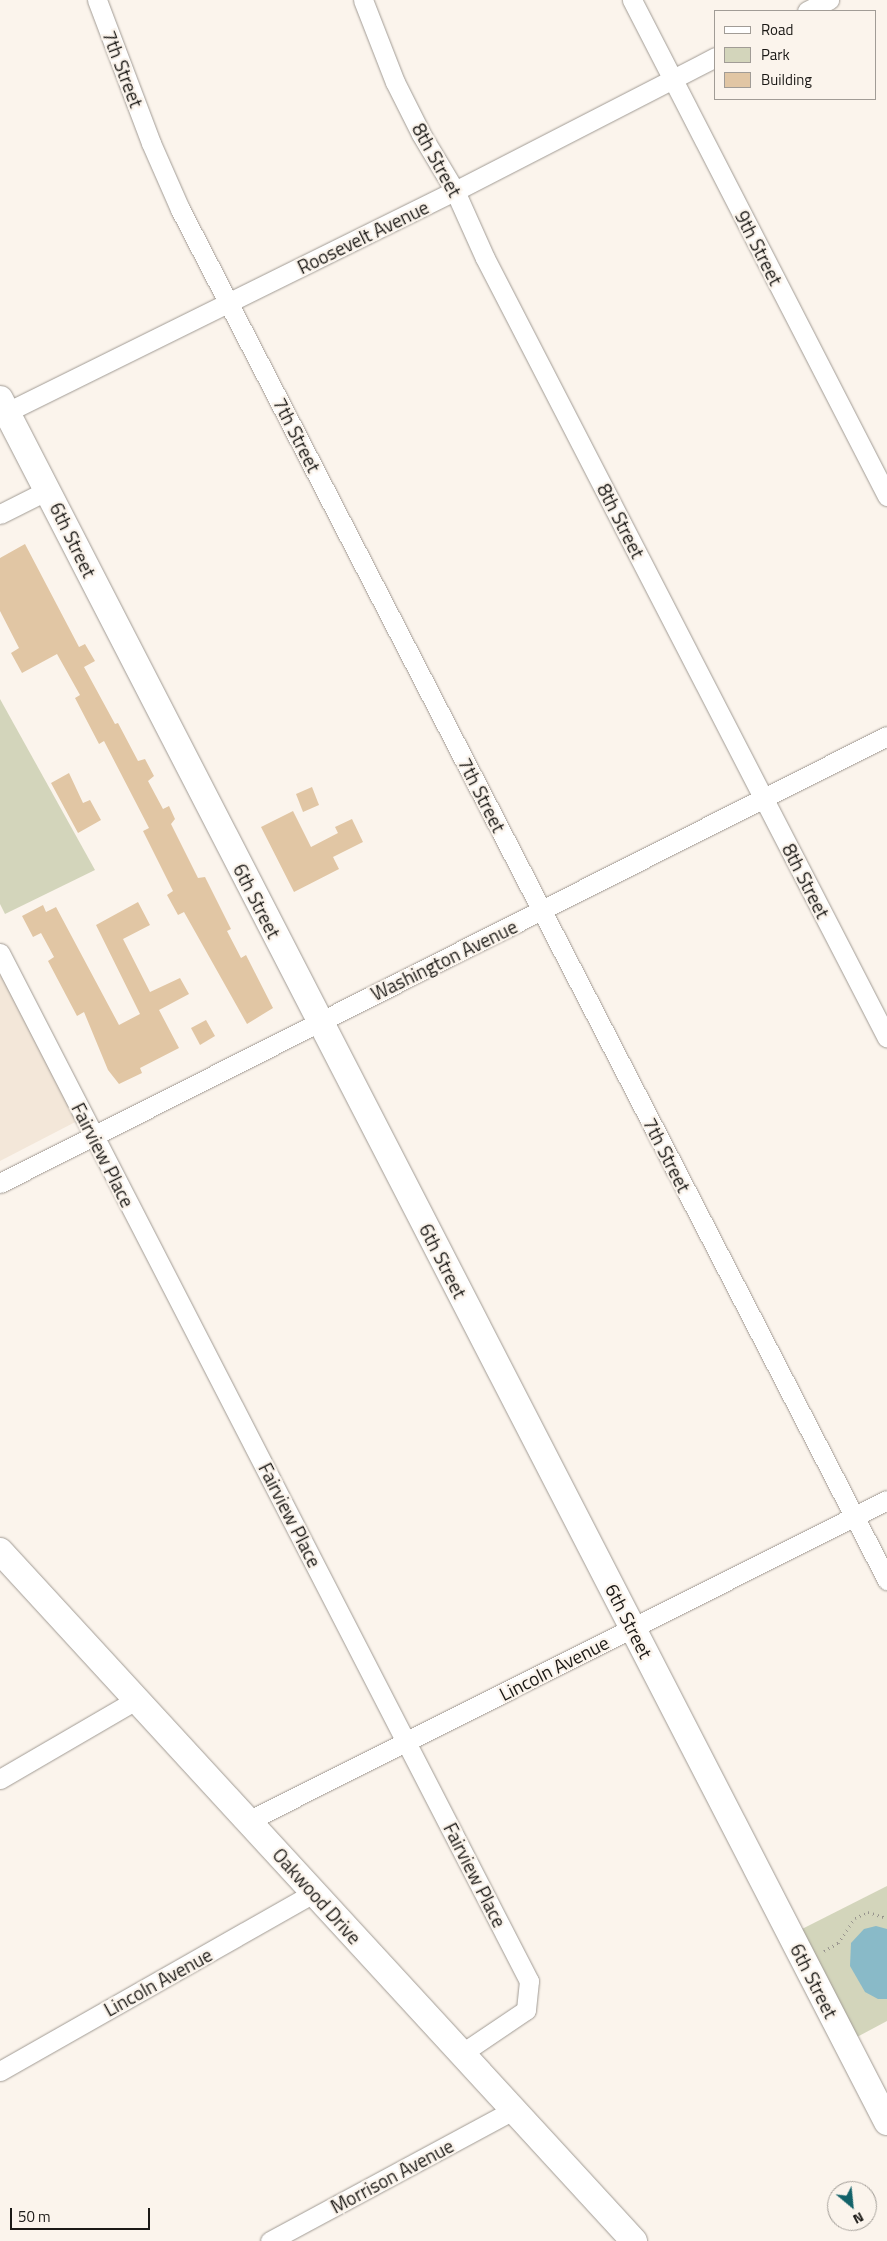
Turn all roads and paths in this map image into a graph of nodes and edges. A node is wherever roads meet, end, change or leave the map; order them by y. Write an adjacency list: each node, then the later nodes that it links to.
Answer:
1 (97, 0): 9 (street, 7th Street)
2 (363, 0): 8 (street, 8th Street)
3 (632, 0): 7 (street, 9th Street)
4 (830, 0): 5 (street)
5 (809, 10)
6 (714, 58): 7 (street, Roosevelt Avenue)
7 (672, 79): 8 (street, Roosevelt Avenue); 12 (street, 9th Street)
8 (456, 191): 9 (street, Roosevelt Avenue); 15 (street, 8th Street)
9 (229, 304): 10 (street, Roosevelt Avenue); 16 (street, 7th Street)
10 (4, 406): 11 (street, 6th Street)
11 (48, 490): 13 (street); 18 (street, 6th Street)
12 (887, 496)
13 (0, 514)
14 (887, 736): 15 (street, Washington Avenue)
15 (763, 798): 16 (street, Washington Avenue); 19 (street, 8th Street)
16 (542, 912): 18 (street, Washington Avenue); 23 (street, 7th Street)
17 (0, 953): 20 (street, Fairview Place)
18 (320, 1021): 20 (street, Washington Avenue); 26 (street, 6th Street)
19 (887, 1038)
20 (93, 1136): 21 (street, Washington Avenue); 28 (street, Fairview Place)
21 (0, 1183)
22 (887, 1500): 23 (street, Lincoln Avenue)
23 (855, 1518): 25 (street, 7th Street); 26 (street, Lincoln Avenue)
24 (0, 1551): 27 (street, Oakwood Drive)
25 (887, 1580)
26 (633, 1627): 28 (street, Lincoln Avenue); 37 (street, 6th Street)
27 (136, 1700): 29 (street); 30 (street, Oakwood Drive)
28 (406, 1743): 30 (street, Lincoln Avenue); 34 (street, Fairview Place)
29 (0, 1778)
30 (248, 1822): 31 (street, Oakwood Drive)
31 (315, 1892): 34 (street, Oakwood Drive); 35 (street, Lincoln Avenue)
32 (887, 1918): 33 (path)
33 (821, 1952)
34 (461, 2054): 36 (street, Oakwood Drive)
35 (0, 2071)
36 (513, 2110): 38 (street, Morrison Avenue); 39 (street, Oakwood Drive)
37 (887, 2122)
38 (270, 2241)
39 (634, 2241)

